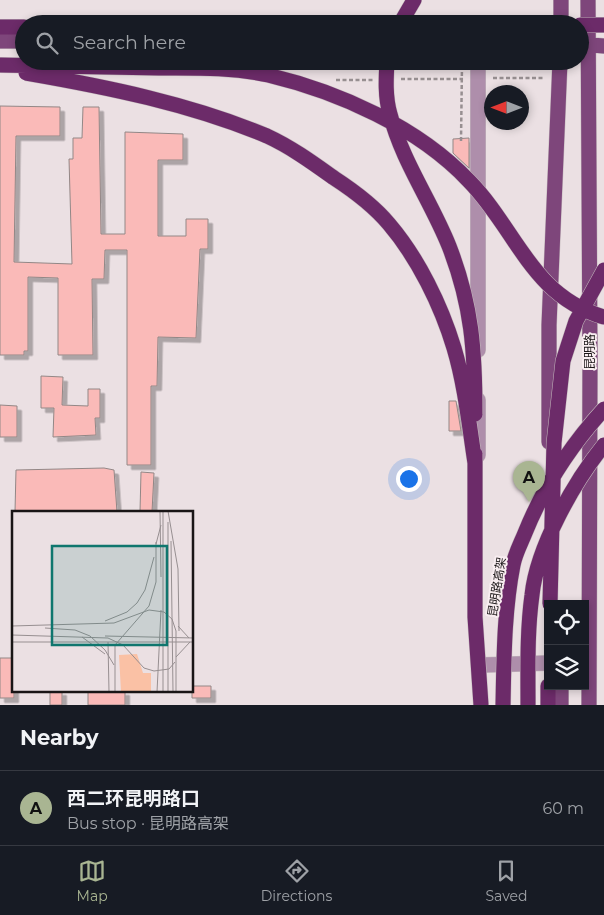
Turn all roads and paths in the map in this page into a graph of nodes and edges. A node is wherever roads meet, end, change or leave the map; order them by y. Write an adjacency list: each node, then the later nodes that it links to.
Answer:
1 (414, 0): 4 (highway)
2 (562, 0): 5 (main road)
3 (588, 0): 6 (main road, 昆明路)
4 (405, 15)
5 (561, 15)
6 (587, 15)
7 (589, 25): 8 (highway, bridge)
8 (604, 25)
9 (0, 27): 10 (highway)
10 (15, 27)
11 (0, 41): 12 (main road)
12 (15, 41)
13 (589, 44): 14 (main road)
14 (604, 46)
15 (0, 67): 16 (highway, bridge); 17 (highway, bridge)
16 (15, 67)
17 (15, 70)
18 (15, 70): 31 (highway, bridge)
19 (230, 70): 27 (highway, bridge)
20 (387, 70): 31 (highway, bridge)
21 (462, 70): 25 (path)
22 (478, 70): 35 (street)
23 (560, 70): 33 (main road)
24 (585, 70): 28 (main road, 昆明路)
25 (461, 141)
26 (604, 270): 32 (highway, bridge)
27 (604, 317)
28 (597, 360): 43 (main road, 昆明路)
29 (604, 409): 39 (highway, 昆明路高架, bridge)
30 (604, 445): 40 (highway, bridge)
31 (475, 463): 38 (highway, bridge)
32 (550, 600)
33 (557, 600)
34 (544, 663): 35 (street)
35 (481, 665): 38 (street)
36 (548, 690): 41 (highway)
37 (561, 690): 42 (main road)
38 (481, 705)
39 (503, 705)
40 (528, 705)
41 (548, 705)
42 (561, 705)
43 (589, 705)

